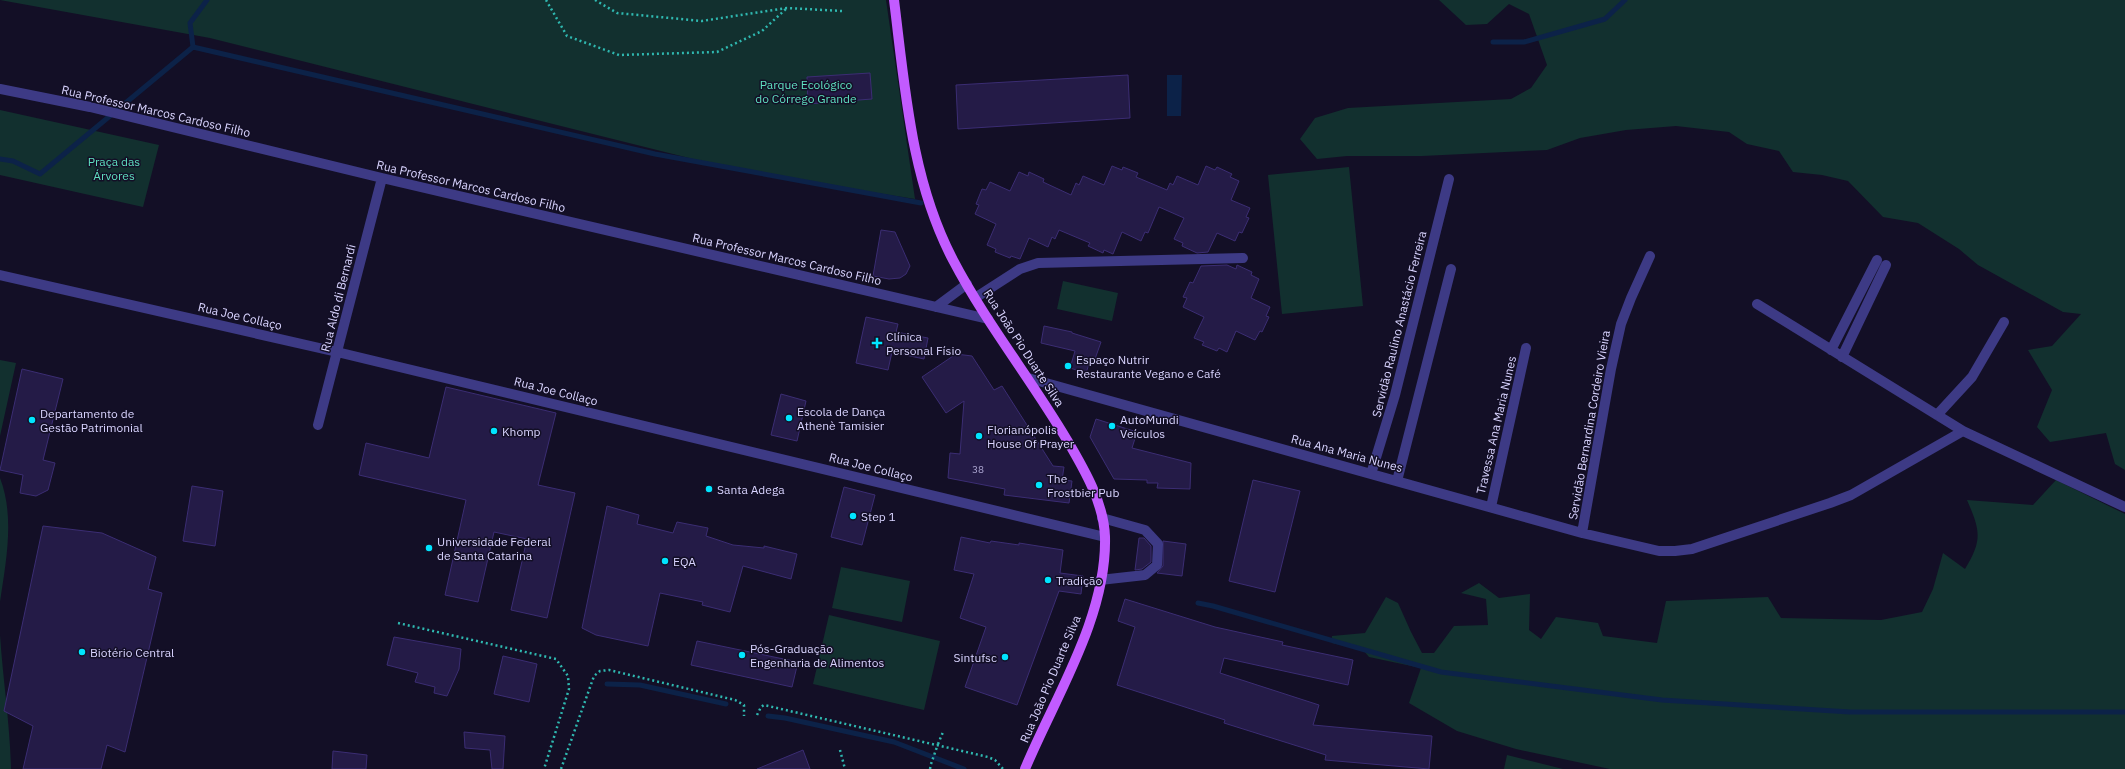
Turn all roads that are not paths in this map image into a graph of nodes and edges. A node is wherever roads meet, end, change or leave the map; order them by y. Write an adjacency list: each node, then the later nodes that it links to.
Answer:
1 (894, 0): 9 (main road, Rua João Pio Duarte Silva)
2 (0, 90): 3 (street, Rua Professor Marcos Cardoso Filho)
3 (382, 178): 12 (street, Rua Professor Marcos Cardoso Filho); 17 (street, Rua Aldo di Bernardi)
4 (1449, 179): 23 (street, Servidão Raulino Anastácio Ferreira)
5 (1650, 256): 28 (street, Servidão Bernardina Cordeiro Vieira)
6 (1243, 258): 10 (street)
7 (1451, 269): 24 (street)
8 (0, 275): 17 (street, Rua Joe Collaço)
9 (967, 284): 10 (main road, Rua João Pio Duarte Silva); 12 (street)
10 (975, 298): 13 (main road, Rua João Pio Duarte Silva)
11 (1757, 304): 16 (street)
12 (936, 307): 13 (street, Rua Professor Marcos Cardoso Filho)
13 (988, 319): 19 (main road, Rua João Pio Duarte Silva)
14 (2004, 322): 20 (street)
15 (1526, 348): 25 (street, Travessa Ana Maria Nunes)
16 (1831, 350): 18 (street); 18 (street)
17 (337, 352): 21 (street, Rua Aldo di Bernardi); 29 (street, Rua Joe Collaço)
18 (1842, 357): 20 (street)
19 (1028, 378): 23 (street, Rua Ana Maria Nunes); 27 (main road, Rua João Pio Duarte Silva)
20 (1937, 415): 22 (street)
21 (318, 425)
22 (1963, 431): 26 (street); 28 (street, Rua Ana Maria Nunes)
23 (1371, 474): 24 (street, Rua Ana Maria Nunes)
24 (1397, 481): 25 (street, Rua Ana Maria Nunes)
25 (1491, 507): 28 (street, Rua Ana Maria Nunes)
26 (2125, 507)
27 (1102, 518): 29 (main road, Rua João Pio Duarte Silva); 30 (street)
28 (1582, 533)
29 (1105, 537): 30 (main road, Rua João Pio Duarte Silva)
30 (1100, 580): 31 (main road, Rua João Pio Duarte Silva)
31 (1025, 769)

